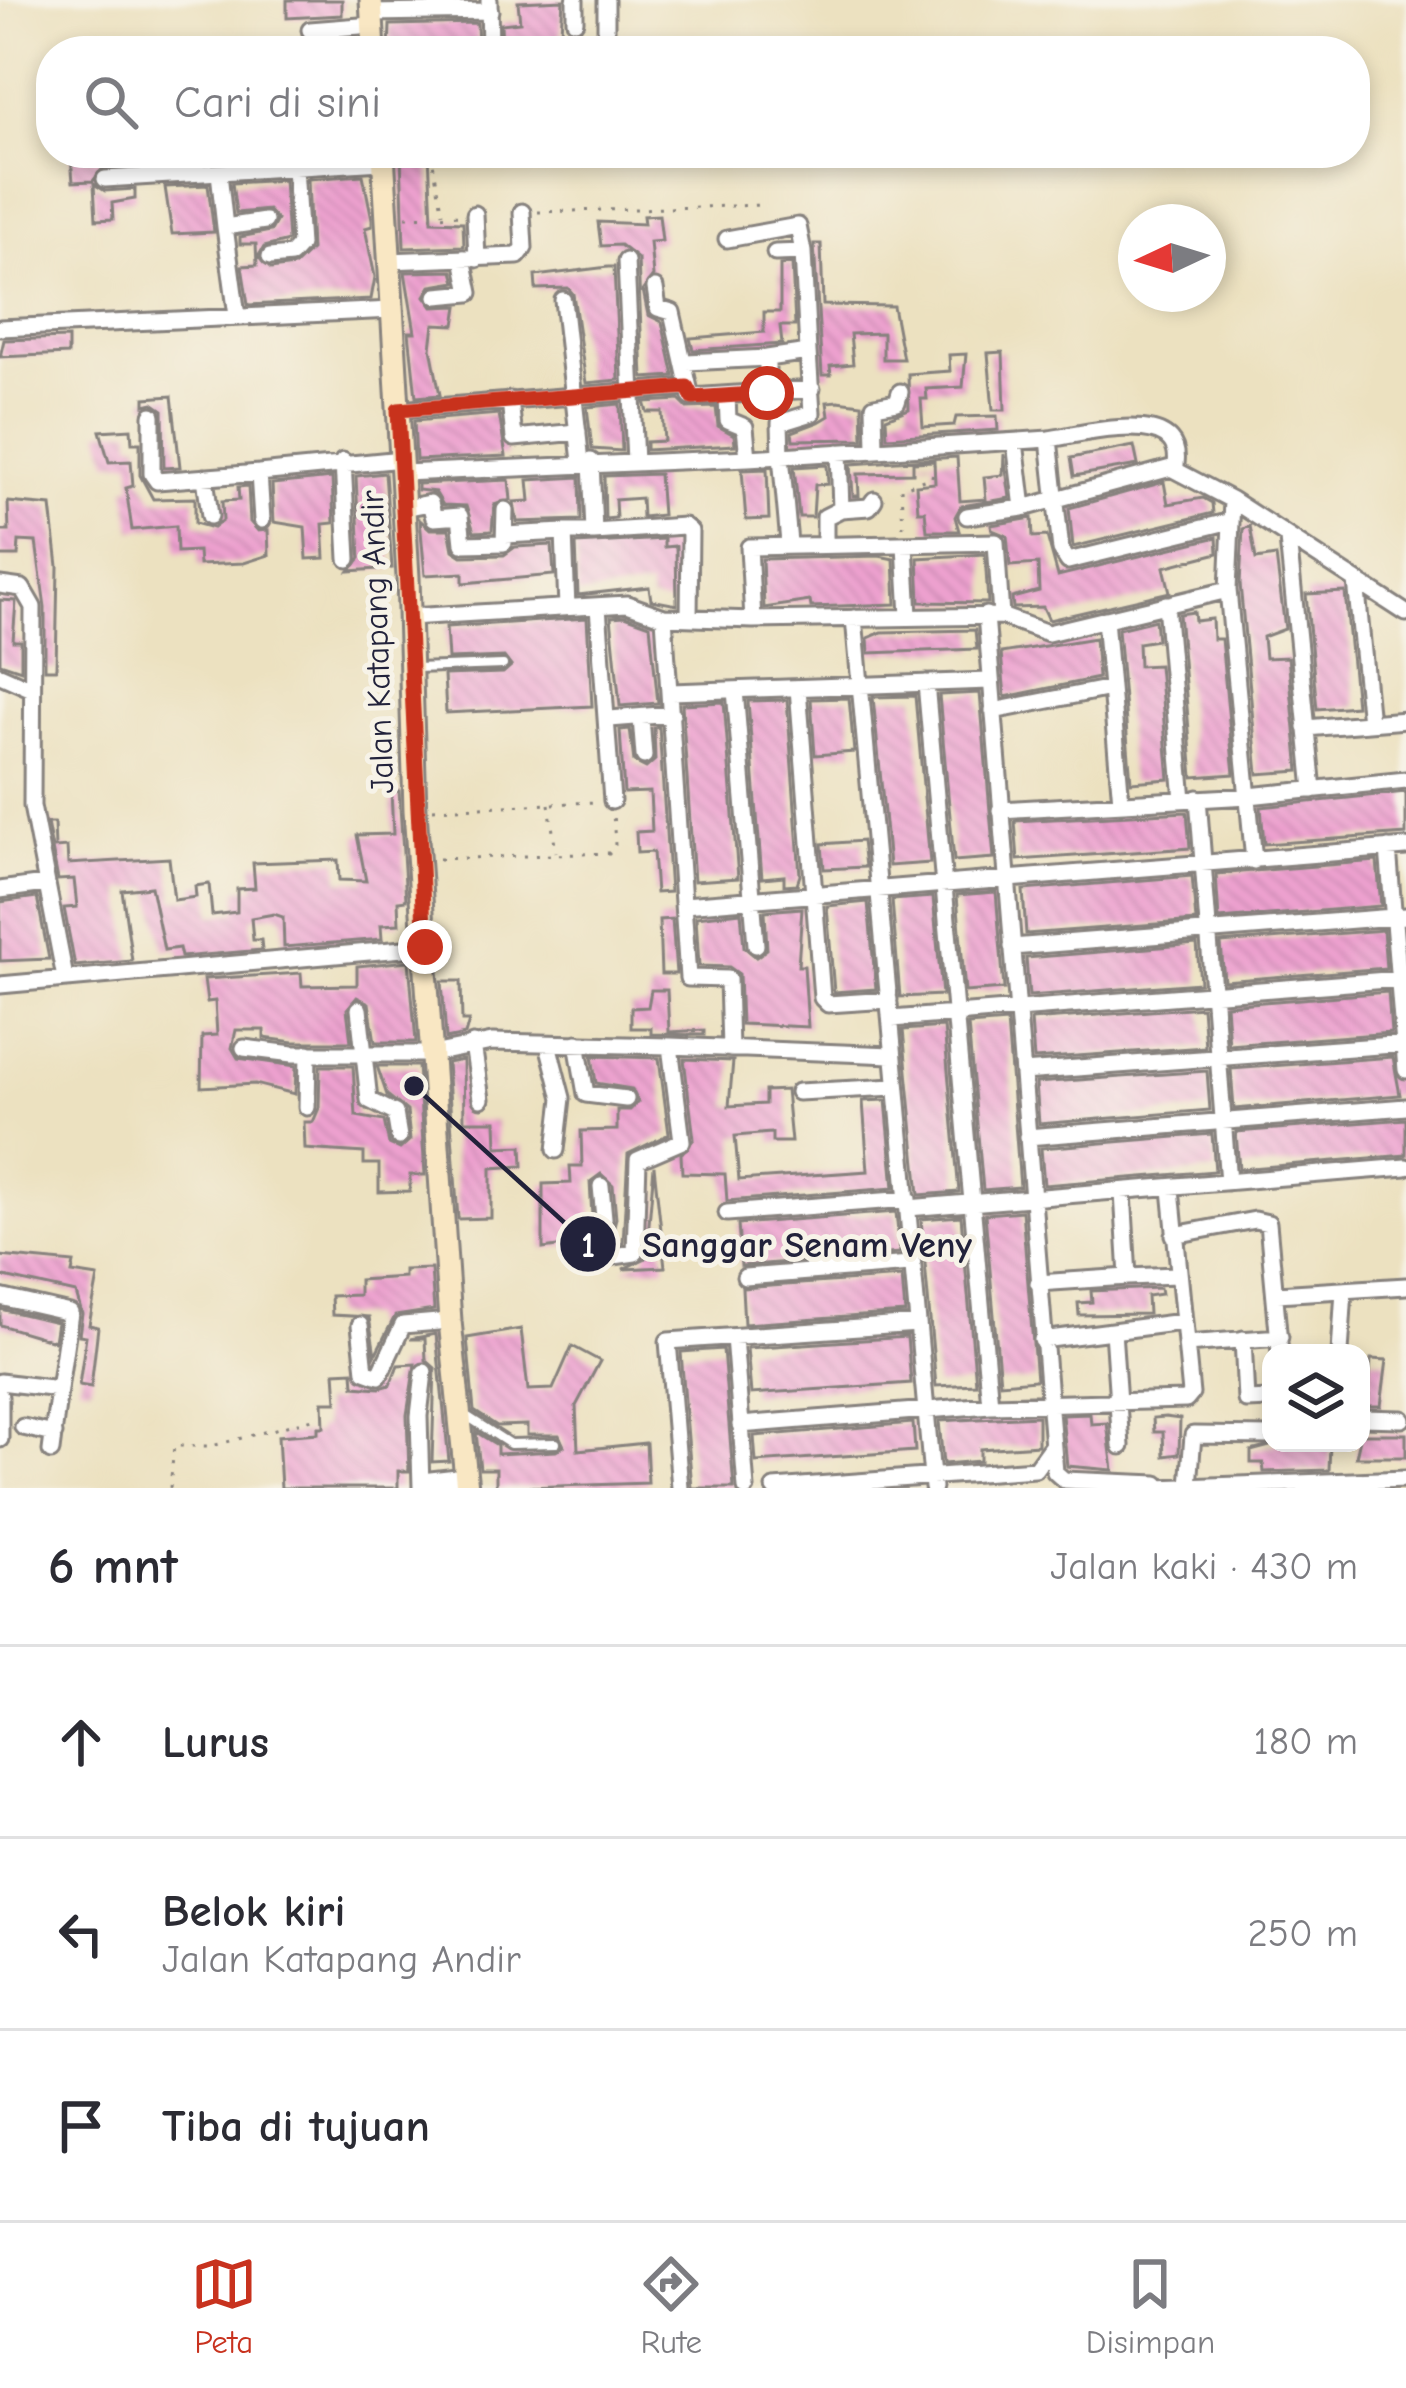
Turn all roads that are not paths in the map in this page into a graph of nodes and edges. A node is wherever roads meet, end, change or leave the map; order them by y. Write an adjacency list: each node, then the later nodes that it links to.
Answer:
1 (575, 0): 6 (street)
2 (606, 0): 9 (street)
3 (439, 5): 4 (street); 5 (street)
4 (489, 6): 8 (street)
5 (372, 13): 7 (street)
6 (575, 21)
7 (310, 30)
8 (490, 36)
9 (606, 36)
10 (295, 168): 12 (street); 21 (street)
11 (383, 168): 23 (street, Jalan Katapang Andir)
12 (219, 173): 13 (street); 17 (street)
13 (105, 178)
14 (522, 212): 22 (street)
15 (475, 214): 22 (street)
16 (265, 221): 17 (street)
17 (225, 227): 29 (street)
18 (727, 239): 20 (street)
19 (775, 253): 20 (street)
20 (803, 253): 31 (street)
21 (270, 257)
22 (470, 259): 23 (street); 26 (street)
23 (388, 261): 28 (street, Jalan Katapang Andir)
24 (626, 261): 36 (street)
25 (655, 288): 33 (street)
26 (437, 296)
27 (563, 300): 40 (street)
28 (393, 310): 29 (street); 42 (street, Jalan Katapang Andir)
29 (237, 316): 30 (street)
30 (0, 328)
31 (808, 352): 32 (street); 35 (street)
32 (767, 358): 33 (street); 38 (street)
33 (687, 362): 34 (street)
34 (687, 387): 36 (street); 39 (street)
35 (812, 389): 38 (street); 49 (street)
36 (634, 392): 40 (street); 53 (street)
37 (900, 392): 47 (street)
38 (767, 393): 39 (street)
39 (727, 395): 50 (street)
40 (573, 396): 41 (street); 44 (street)
41 (510, 400): 42 (street); 44 (street)
42 (398, 410): 54 (street, Jalan Katapang Andir)
43 (152, 415): 57 (street)
44 (578, 433): 52 (street)
45 (1049, 439): 46 (street); 55 (street); 58 (street)
46 (1016, 442): 47 (street); 62 (street)
47 (875, 448): 48 (street)
48 (839, 452): 49 (street); 64 (street)
49 (781, 456): 50 (street); 73 (street)
50 (748, 458): 53 (street)
51 (343, 461): 54 (street); 56 (street); 76 (street)
52 (586, 462): 53 (street); 54 (street); 70 (street)
53 (635, 463)
54 (402, 466): 61 (street, Jalan Katapang Andir)
55 (1175, 470): 58 (street); 60 (street)
56 (259, 473): 57 (street); 67 (street)
57 (205, 477): 65 (street)
58 (1056, 499): 62 (street); 68 (street)
59 (874, 500): 64 (street)
60 (1232, 500): 68 (street); 72 (street)
61 (404, 508): 71 (street); 86 (street, Jalan Katapang Andir)
62 (1023, 508): 66 (street)
63 (505, 509): 71 (street)
64 (841, 509): 74 (street)
65 (210, 516)
66 (967, 516)
67 (262, 520)
68 (1227, 522): 79 (street)
69 (564, 532): 70 (street); 71 (street); 82 (street)
70 (595, 532): 88 (street)
71 (505, 536)
72 (1288, 539): 77 (street); 109 (street)
73 (789, 543): 74 (street); 91 (street)
74 (825, 544): 75 (street)
75 (905, 545): 84 (street); 85 (street)
76 (347, 559)
77 (1356, 581): 83 (street); 108 (street)
78 (0, 585): 100 (street)
79 (1228, 590): 80 (street); 113 (street)
80 (1166, 604): 90 (street); 114 (street)
81 (598, 607): 82 (street); 87 (street); 106 (street)
82 (567, 608): 86 (street)
83 (1406, 613)
84 (909, 616): 85 (street); 89 (street)
85 (994, 616): 90 (street); 95 (street)
86 (409, 617): 93 (street, Jalan Katapang Andir)
87 (664, 617): 88 (street); 102 (street)
88 (689, 618): 91 (street)
89 (854, 618): 91 (street); 97 (street)
90 (1105, 619): 99 (street)
91 (753, 620)
92 (503, 665): 93 (lane)
93 (411, 668): 133 (street, Jalan Katapang Andir)
94 (0, 675): 100 (street)
95 (989, 681): 96 (street); 103 (street)
96 (926, 683): 97 (street); 123 (street)
97 (862, 686): 98 (street); 125 (street)
98 (798, 688): 101 (street); 127 (street)
99 (1111, 688): 103 (street); 116 (street)
100 (32, 689): 124 (street)
101 (735, 690): 102 (street); 128 (street)
102 (671, 692): 104 (street)
103 (993, 711): 117 (street)
104 (672, 714): 105 (street); 129 (street)
105 (641, 718): 106 (street); 110 (street)
106 (610, 719): 115 (street)
107 (1406, 720): 108 (street)
108 (1370, 723): 109 (street)
109 (1306, 728): 112 (street)
110 (644, 756)
111 (1406, 780): 112 (street)
112 (1312, 790): 113 (street)
113 (1249, 796): 114 (street); 120 (street)
114 (1191, 799): 116 (street); 121 (street)
115 (612, 801)
116 (1121, 802): 117 (street)
117 (1000, 810): 122 (street)
118 (1406, 847): 119 (street)
119 (1388, 848): 120 (street); 130 (street)
120 (1255, 861): 121 (street)
121 (1201, 867): 122 (street); 131 (street)
122 (1005, 879): 123 (street); 134 (street)
123 (942, 882): 125 (street); 142 (street)
124 (44, 884): 126 (street); 135 (street)
125 (878, 888): 127 (street); 139 (street)
126 (0, 890)
127 (811, 891): 128 (street); 139 (street)
128 (751, 897): 129 (street); 132 (street)
129 (684, 904): 150 (street)
130 (1400, 916): 131 (street); 136 (street)
131 (1207, 930): 134 (street); 138 (street)
132 (756, 945)
133 (425, 947): 135 (street); 153 (street, Jalan Katapang Andir)
134 (1012, 947): 140 (street)
135 (65, 979): 137 (street)
136 (1399, 979): 138 (street); 147 (street)
137 (0, 985)
138 (1211, 994): 140 (street); 155 (street)
139 (889, 1000): 143 (street)
140 (1018, 1007): 142 (street); 157 (street)
141 (359, 1009): 152 (street)
142 (952, 1012): 143 (street); 174 (street)
143 (892, 1019): 154 (street)
144 (548, 1043): 145 (street); 146 (street); 167 (street)
145 (577, 1043): 148 (street); 161 (street)
146 (473, 1044): 153 (street); 160 (street)
147 (1405, 1044): 155 (street); 156 (street)
148 (670, 1046): 150 (street); 170 (street)
149 (244, 1048): 151 (street)
150 (730, 1049): 154 (street)
151 (308, 1053): 152 (street); 162 (street)
152 (362, 1053): 153 (street); 166 (street)
153 (433, 1054): 187 (street, Jalan Katapang Andir)
154 (892, 1055): 158 (street)
155 (1218, 1058): 157 (street); 164 (street)
156 (1406, 1070)
157 (1023, 1072): 165 (street)
158 (895, 1088): 159 (street); 175 (street)
159 (798, 1092)
160 (481, 1099)
161 (626, 1099)
162 (307, 1107)
163 (1406, 1107): 164 (street)
164 (1222, 1121): 165 (street); 169 (street)
165 (1027, 1136): 173 (street)
166 (399, 1137)
167 (556, 1150)
168 (1406, 1167): 169 (street)
169 (1228, 1183): 171 (street)
170 (601, 1186)
171 (1172, 1189): 172 (street); 177 (street)
172 (1123, 1192): 173 (street); 181 (street)
173 (1034, 1199): 174 (street); 182 (street)
174 (973, 1202): 175 (street); 205 (street)
175 (908, 1203): 176 (street); 178 (street)
176 (727, 1213)
177 (1174, 1235): 179 (street); 185 (street)
178 (910, 1264): 180 (street); 189 (street)
179 (1176, 1275): 181 (street); 188 (street)
180 (745, 1277)
181 (1129, 1277): 182 (street)
182 (1038, 1282): 194 (street)
183 (1406, 1286): 184 (street)
184 (1344, 1290): 185 (street); 198 (street)
185 (1277, 1294): 197 (street)
186 (0, 1298): 201 (street)
187 (449, 1321): 190 (street); 207 (street, Jalan Katapang Andir)
188 (1183, 1322): 191 (street); 195 (street)
189 (918, 1324): 192 (street); 208 (street)
190 (360, 1325)
191 (1113, 1331): 194 (street); 204 (street)
192 (734, 1337): 211 (street); 225 (street)
193 (1243, 1339): 195 (street); 196 (street); 203 (street)
194 (1042, 1340): 206 (street)
195 (1186, 1344): 204 (street)
196 (1274, 1344)
197 (1280, 1344)
198 (1341, 1344)
199 (424, 1372): 222 (street)
200 (0, 1382): 201 (street)
201 (59, 1389): 212 (street)
202 (0, 1396): 214 (street)
203 (1262, 1399)
204 (1118, 1400): 206 (street); 216 (street)
205 (990, 1405): 206 (street); 208 (street)
206 (1049, 1405): 217 (street)
207 (460, 1413): 215 (lane); 219 (street, Jalan Katapang Andir)
208 (926, 1413): 211 (street); 220 (street)
209 (1370, 1418): 210 (street)
210 (1402, 1419)
211 (740, 1425): 226 (street)
212 (23, 1427)
213 (1262, 1436): 224 (street)
214 (0, 1439)
215 (556, 1443)
216 (1121, 1446)
217 (1051, 1447): 220 (street); 223 (street)
218 (1406, 1479): 221 (street)
219 (466, 1482): 222 (street)
220 (932, 1482): 227 (street)
221 (1377, 1484): 224 (street)
222 (422, 1485)
223 (1157, 1486): 224 (street)
224 (1189, 1486)
225 (680, 1488)
226 (746, 1488)
227 (774, 1488)

